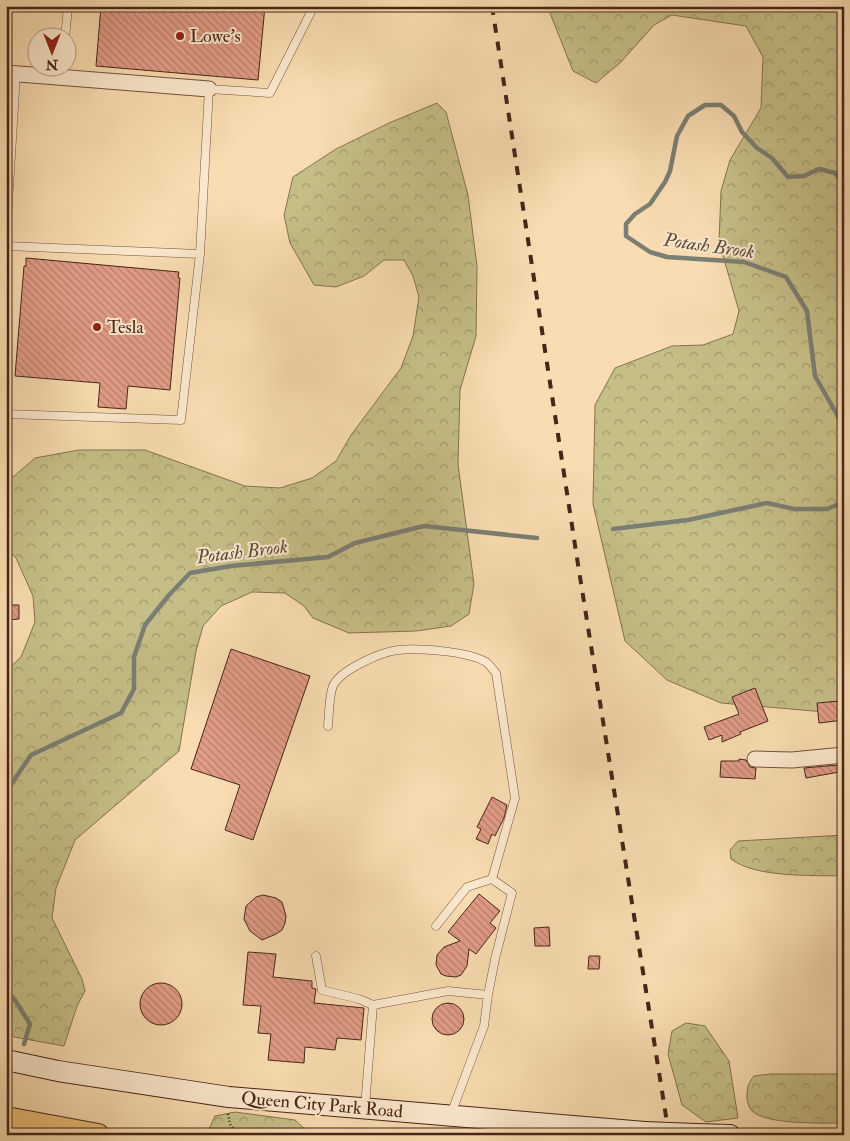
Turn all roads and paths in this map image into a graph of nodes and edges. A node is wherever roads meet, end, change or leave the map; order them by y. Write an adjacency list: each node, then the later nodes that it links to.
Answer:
1 (68, 6): 3 (lane)
2 (314, 6): 7 (lane)
3 (66, 28)
4 (11, 73): 5 (street); 8 (lane)
5 (28, 73)
6 (78, 74): 7 (street)
7 (209, 89): 10 (lane)
8 (6, 236)
9 (6, 246): 10 (lane)
10 (200, 254): 11 (lane)
11 (6, 414)
12 (328, 726): 15 (lane)
13 (844, 755): 14 (street)
14 (755, 759)
15 (492, 879): 16 (lane); 18 (lane)
16 (436, 926)
17 (316, 956): 19 (lane)
18 (488, 995): 19 (lane); 23 (lane)
19 (373, 1005): 22 (lane)
20 (6, 1060): 21 (street, Queen City Park Road)
21 (229, 1097): 22 (street, Queen City Park Road); 28 (path)
22 (364, 1109): 23 (street, Queen City Park Road)
23 (450, 1116): 25 (street, Queen City Park Road)
24 (12, 1118): 27 (main road)
25 (528, 1128): 26 (street, Queen City Park Road, bridge)
26 (696, 1134): 29 (street, Queen City Park Road)
27 (98, 1135)
28 (238, 1135)
29 (730, 1135)

